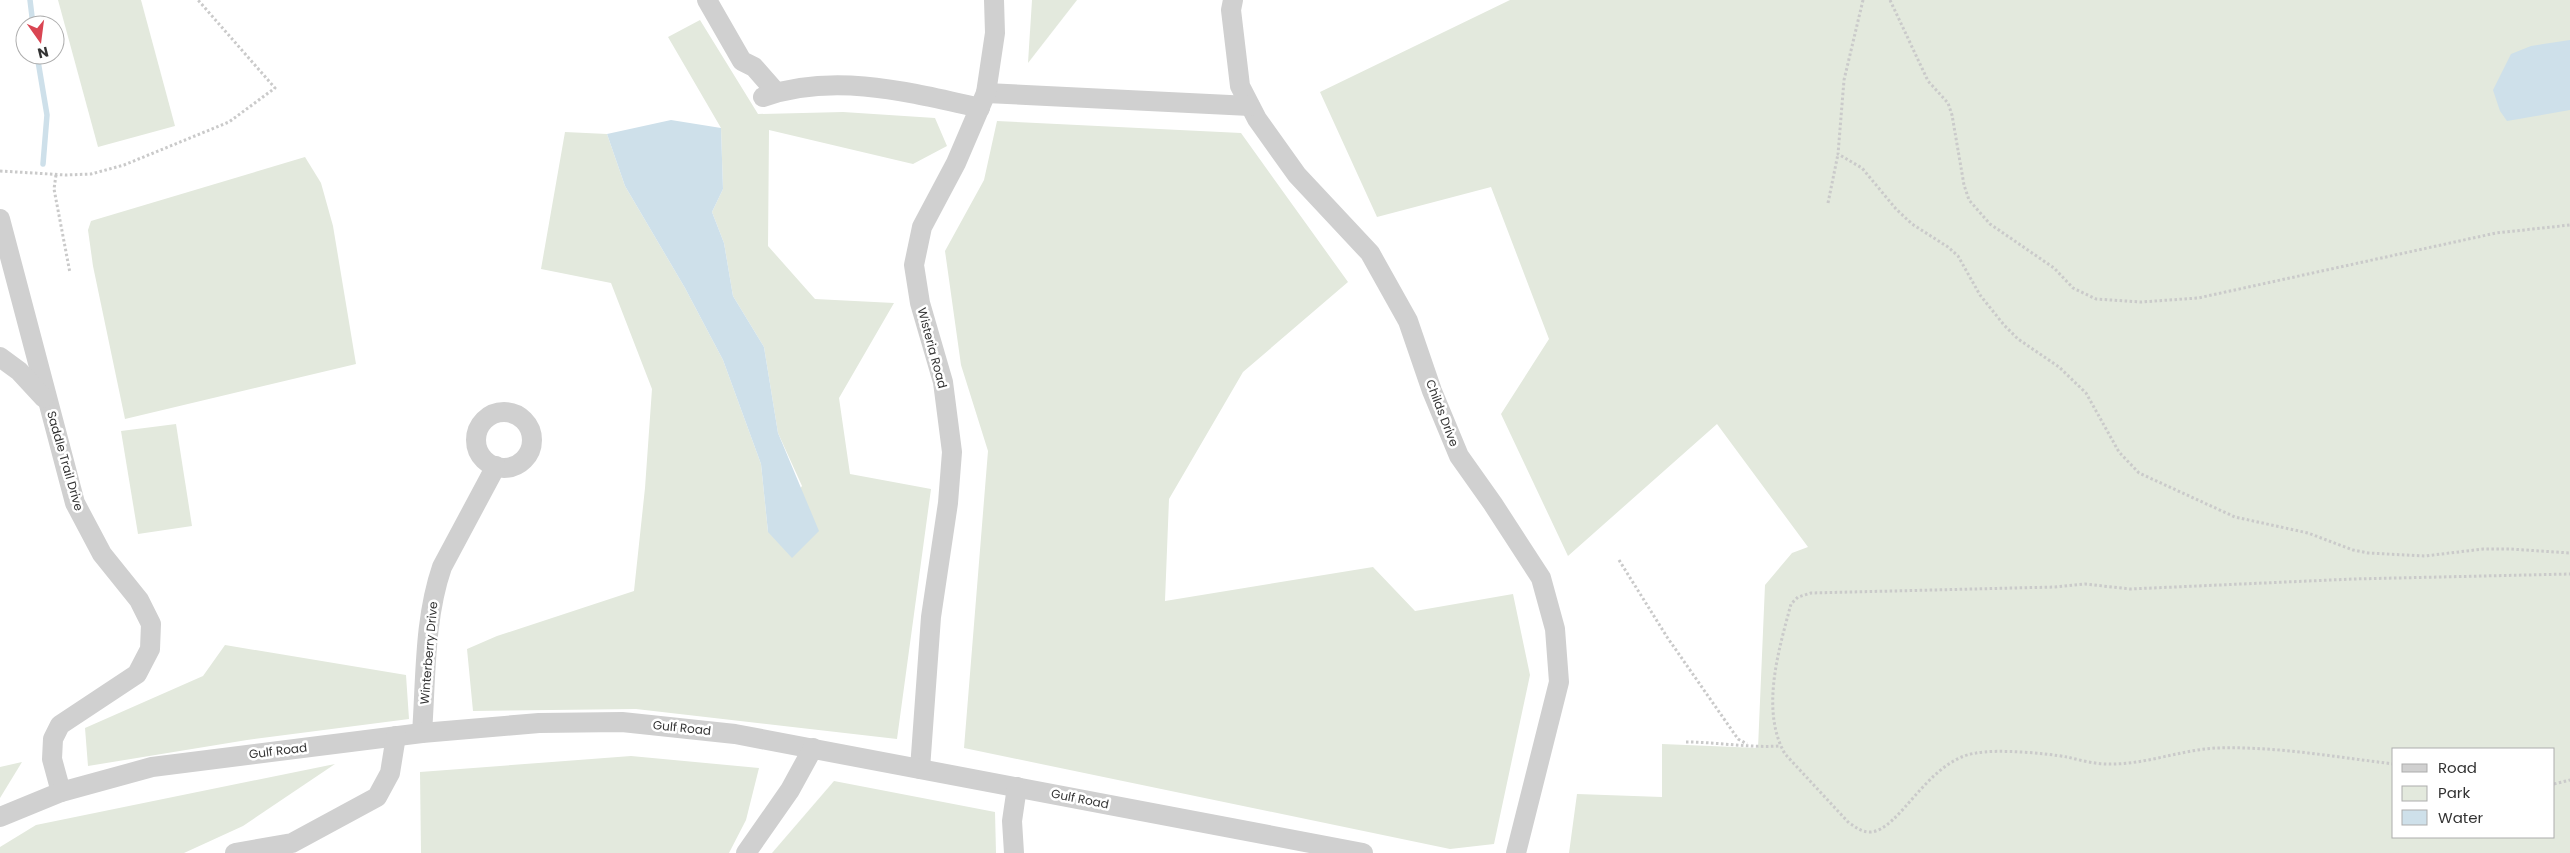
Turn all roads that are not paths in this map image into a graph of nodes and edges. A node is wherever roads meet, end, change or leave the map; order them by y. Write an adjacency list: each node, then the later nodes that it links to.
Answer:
1 (707, 0): 4 (street)
2 (994, 0): 4 (street, Wisteria Road)
3 (1233, 0): 5 (street, Childs Drive)
4 (983, 100): 5 (street); 13 (street, Wisteria Road)
5 (1250, 106): 21 (street, Childs Drive)
6 (0, 219): 8 (street, Saddle Trail Drive)
7 (0, 357): 8 (street)
8 (48, 404): 15 (street, Saddle Trail Drive)
9 (496, 466): 10 (street, Winterberry Drive)
10 (422, 733): 11 (street, Gulf Road); 12 (street, Gulf Road)
11 (396, 736): 15 (street, Gulf Road); 17 (street)
12 (813, 748): 13 (street, Gulf Road); 18 (street)
13 (920, 769): 14 (street, Gulf Road)
14 (1017, 787): 19 (street); 20 (street, Gulf Road)
15 (61, 792): 16 (street, Gulf Road)
16 (0, 817)
17 (235, 853)
18 (746, 853)
19 (1014, 853)
20 (1363, 853)
21 (1516, 853)

